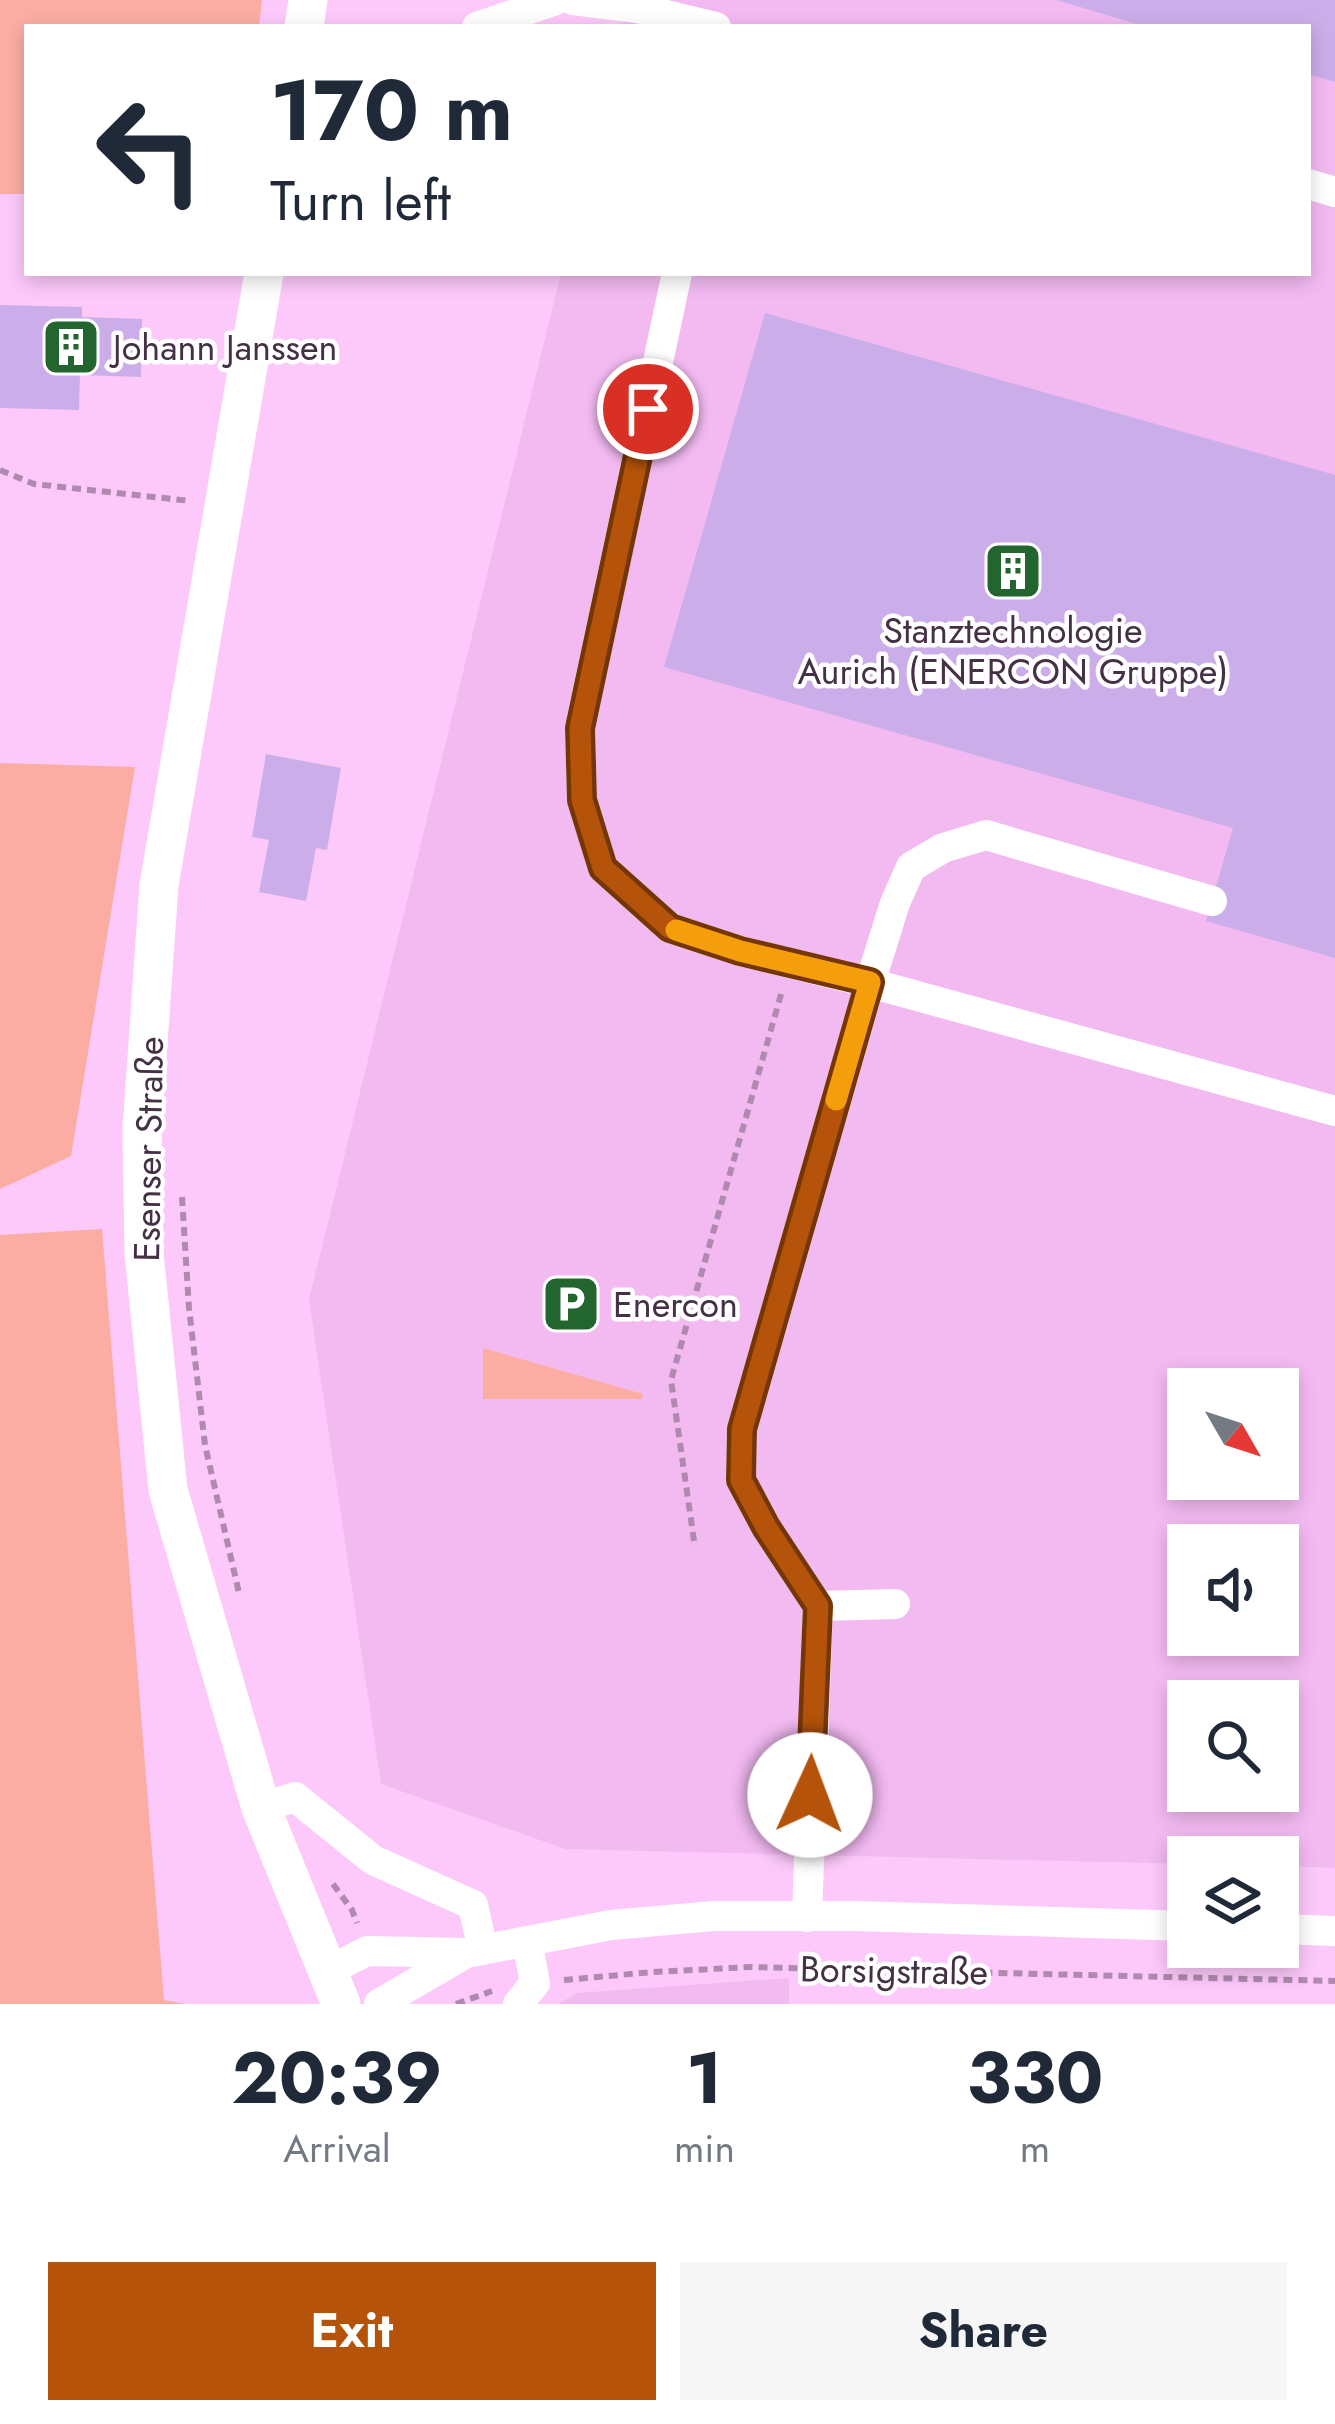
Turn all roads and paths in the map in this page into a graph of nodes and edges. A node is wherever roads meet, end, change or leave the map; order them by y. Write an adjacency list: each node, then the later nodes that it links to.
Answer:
1 (556, 0): 3 (street)
2 (573, 0): 4 (street)
3 (487, 24)
4 (702, 24)
5 (675, 276): 10 (street)
6 (264, 284): 8 (main road, Esenser Straße)
7 (0, 470): 8 (path)
8 (224, 505): 18 (main road, Esenser Straße)
9 (1212, 901): 11 (street)
10 (790, 963): 11 (street); 14 (path)
11 (870, 982): 12 (street); 16 (street)
12 (1335, 1111)
13 (182, 1197): 17 (path)
14 (694, 1540)
15 (895, 1604): 16 (street)
16 (818, 1606): 20 (street)
17 (243, 1609)
18 (261, 1808): 26 (street); 28 (main road, Esenser Straße)
19 (322, 1870): 25 (path)
20 (807, 1917): 21 (street, Borsigstraße); 24 (street, Borsigstraße)
21 (1167, 1925)
22 (1299, 1930): 23 (street)
23 (1335, 1931)
24 (526, 1941): 26 (street, Borsigstraße); 29 (street)
25 (367, 1951): 26 (street, Borsigstraße); 28 (street, Borsigstraße)
26 (475, 1952): 30 (street, Borsigstraße)
27 (1335, 1981): 29 (path, Borsigstraße)
28 (335, 1987)
29 (526, 1993): 31 (path, Borsigstraße)
30 (379, 2004)
31 (456, 2004)

